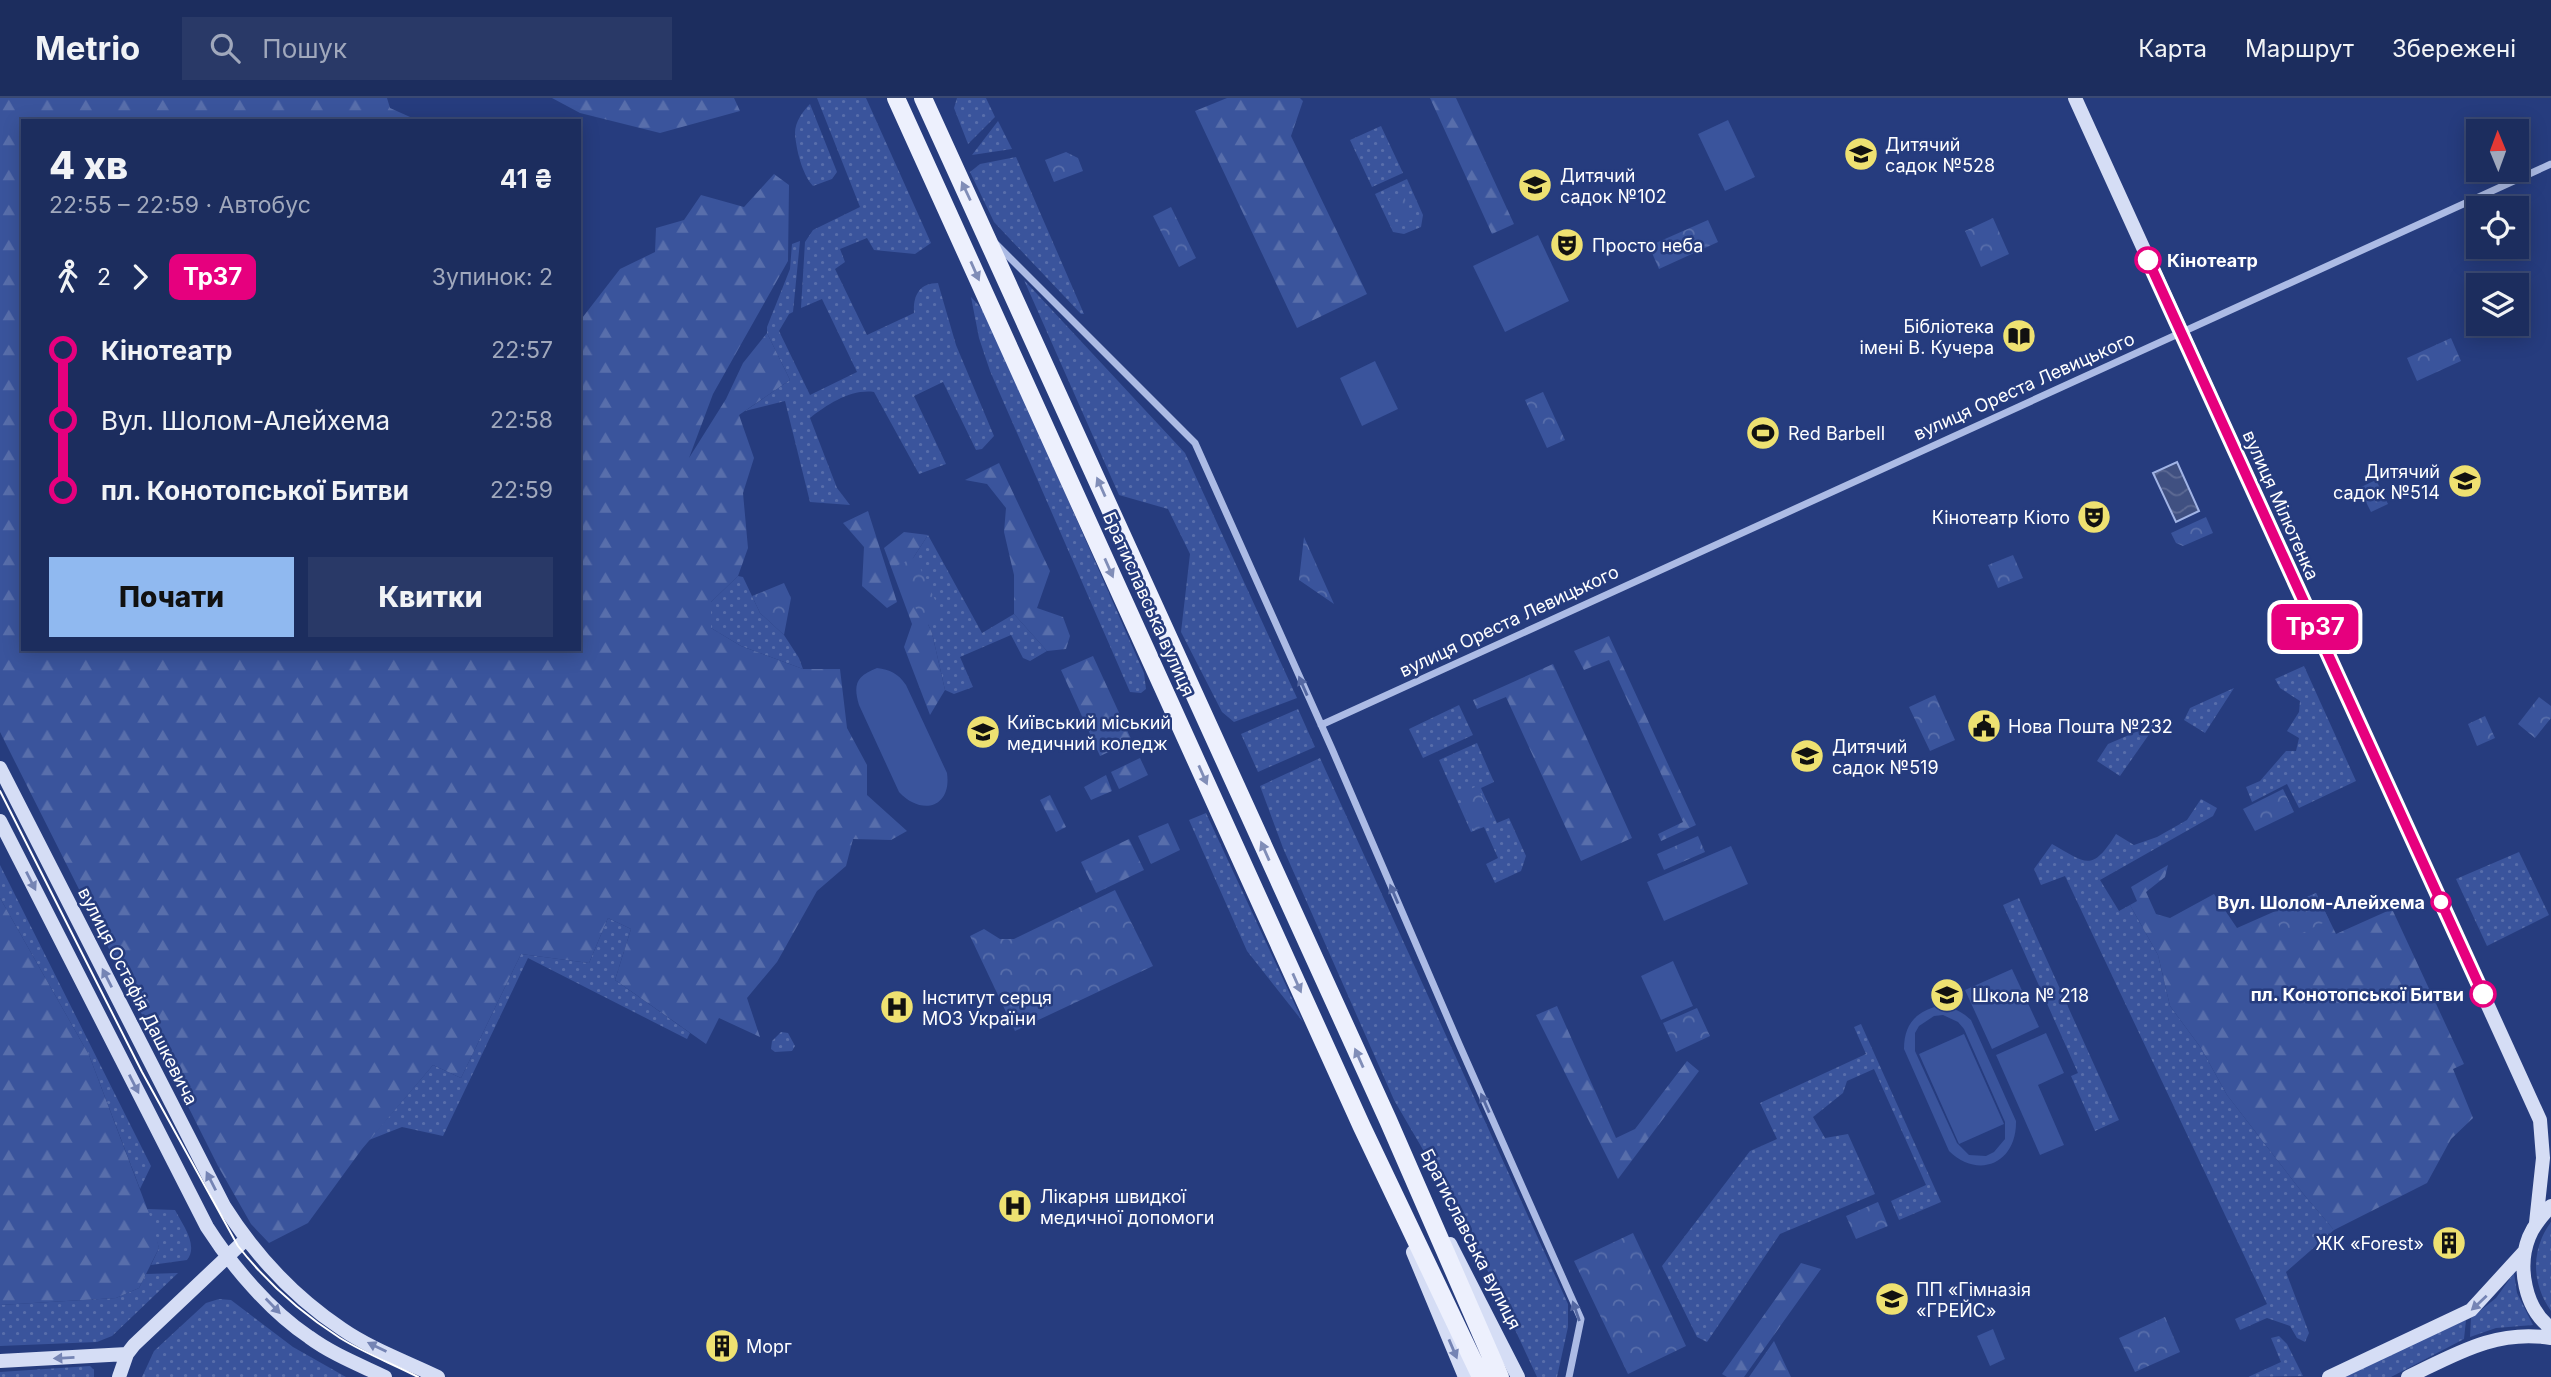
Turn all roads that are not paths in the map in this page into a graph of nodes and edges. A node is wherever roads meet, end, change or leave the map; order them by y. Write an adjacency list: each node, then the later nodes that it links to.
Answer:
1 (896, 98): 12 (main road, Братиславська вулиця, one-way to 12)
2 (923, 98): 5 (main road, Братиславська вулиця, one-way to 2)
3 (2075, 98): 6 (street, вулиця Мілютенка)
4 (2551, 164): 6 (street, вулиця Ореста Левицького)
5 (986, 233): 7 (street, one-way to 5); 10 (main road, Братиславська вулиця, one-way to 5)
6 (2181, 331): 7 (street, вулиця Ореста Левицького); 11 (street, вулиця Мілютенка)
7 (1321, 725): 29 (street, one-way to 7)
8 (0, 768): 15 (street, вулиця Остафія Дашкевича, one-way to 8)
9 (0, 821): 17 (street, one-way to 17)
10 (1388, 1120): 27 (main road, Братиславська вулиця); 28 (street, Братиславська вулиця)
11 (2546, 1125): 14 (street, вулиця Мілютенка)
12 (1362, 1127): 25 (street, Братиславська вулиця, one-way to 25); 26 (main road, Братиславська вулиця)
13 (2551, 1206): 14 (street)
14 (2536, 1223): 16 (street)
15 (245, 1240): 17 (street); 24 (street, вулиця Остафія Дашкевича, one-way to 15)
16 (2524, 1252): 18 (street); 30 (street, one-way to 30)
17 (226, 1257): 20 (street); 23 (street, one-way to 23)
18 (2551, 1328)
19 (2551, 1338): 31 (street)
20 (127, 1354): 21 (street, one-way to 21); 22 (street)
21 (0, 1361)
22 (119, 1377)
23 (385, 1377)
24 (438, 1377)
25 (1465, 1377)
26 (1481, 1377)
27 (1500, 1377)
28 (1518, 1377)
29 (1569, 1377)
30 (2329, 1377)
31 (2408, 1377)

